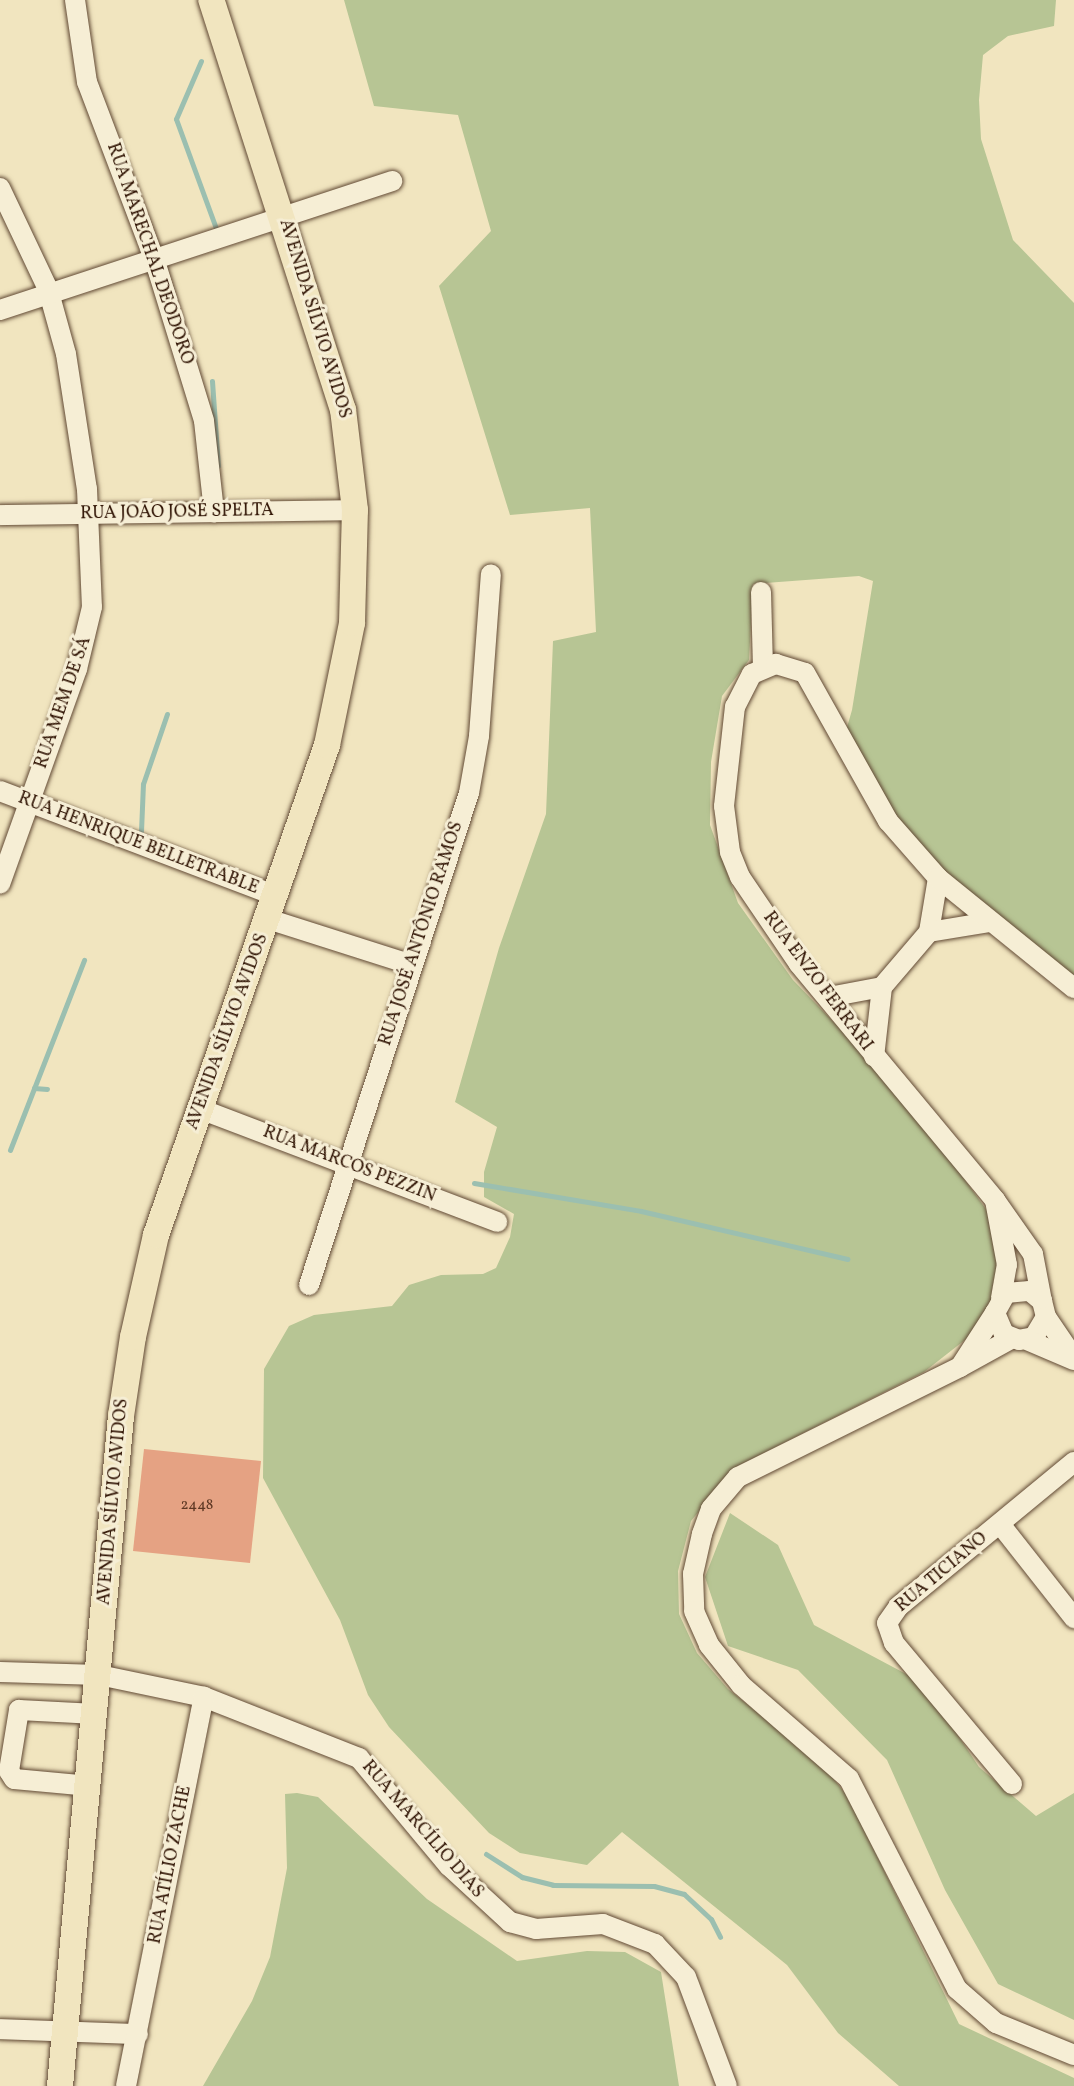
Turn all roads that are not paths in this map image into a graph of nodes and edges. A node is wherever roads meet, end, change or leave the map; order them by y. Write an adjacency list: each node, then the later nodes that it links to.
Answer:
1 (75, 0): 6 (street, RUA MARECHAL DEODORO)
2 (211, 0): 5 (main road, AVENIDA SÍLVIO AVIDOS)
3 (392, 181): 5 (street)
4 (0, 188): 7 (street, RUA MEM DE SÁ)
5 (283, 216): 6 (street); 9 (main road, AVENIDA SÍLVIO AVIDOS)
6 (154, 258): 7 (street); 10 (street, RUA MARECHAL DEODORO)
7 (48, 290): 8 (street); 12 (street, RUA MEM DE SÁ)
8 (0, 310)
9 (355, 510): 10 (street, RUA JOÃO JOSÉ SPELTA); 20 (main road, AVENIDA SÍLVIO AVIDOS)
10 (214, 512): 12 (street, RUA JOÃO JOSÉ SPELTA)
11 (0, 515): 12 (street, RUA JOÃO JOSÉ SPELTA)
12 (88, 515): 17 (street, RUA MEM DE SÁ)
13 (491, 574): 23 (street, RUA JOSÉ ANTÔNIO RAMOS)
14 (761, 592): 15 (street)
15 (764, 667): 18 (street); 26 (street, RUA ENZO FERRARI)
16 (0, 791): 17 (street, RUA HENRIQUE BELLETRABLE)
17 (30, 802): 19 (street, RUA MEM DE SÁ); 20 (street, RUA HENRIQUE BELLETRABLE)
18 (938, 878): 21 (street); 22 (street)
19 (0, 884)
20 (272, 908): 23 (street, RUA HENRIQUE BELLETRABLE); 28 (main road, AVENIDA SÍLVIO AVIDOS)
21 (990, 922): 22 (street); 25 (street)
22 (929, 932): 24 (street)
23 (409, 964): 29 (street, RUA JOSÉ ANTÔNIO RAMOS)
24 (882, 987): 26 (street); 27 (street)
25 (1074, 988)
26 (829, 997): 27 (street, RUA ENZO FERRARI)
27 (874, 1057): 30 (street, RUA ENZO FERRARI)
28 (200, 1109): 29 (street, RUA MARCOS PEZZIN); 42 (main road, AVENIDA SÍLVIO AVIDOS)
29 (349, 1163): 31 (street, RUA MARCOS PEZZIN); 32 (street, RUA JOSÉ ANTÔNIO RAMOS)
30 (995, 1200): 33 (street, RUA ENZO FERRARI); 34 (street, RUA ENZO FERRARI)
31 (497, 1222)
32 (309, 1285)
33 (998, 1306): 34 (street); 35 (street); 37 (street)
34 (1044, 1309): 35 (street); 36 (street)
35 (1019, 1339): 36 (street); 37 (street)
36 (1074, 1359)
37 (960, 1367): 50 (street)
38 (1074, 1462): 39 (street, RUA TICIANO)
39 (1000, 1524): 40 (street); 45 (street, RUA TICIANO)
40 (1074, 1618)
41 (0, 1672): 42 (street, RUA MARCÍLIO DIAS)
42 (99, 1675): 43 (street, RUA MARCÍLIO DIAS); 44 (main road, AVENIDA SÍLVIO AVIDOS)
43 (204, 1696): 49 (street, RUA ATÍLIO ZACHE); 53 (street, RUA MARCÍLIO DIAS)
44 (96, 1714): 46 (main road, AVENIDA SÍLVIO AVIDOS); 46 (street)
45 (1012, 1784)
46 (90, 1786): 48 (main road, AVENIDA SÍLVIO AVIDOS)
47 (0, 2029): 48 (street)
48 (69, 2031): 49 (street); 51 (main road, AVENIDA SÍLVIO AVIDOS)
49 (138, 2034): 52 (street, RUA ATÍLIO ZACHE)
50 (1074, 2055)
51 (60, 2086)
52 (126, 2086)
53 (726, 2086)

